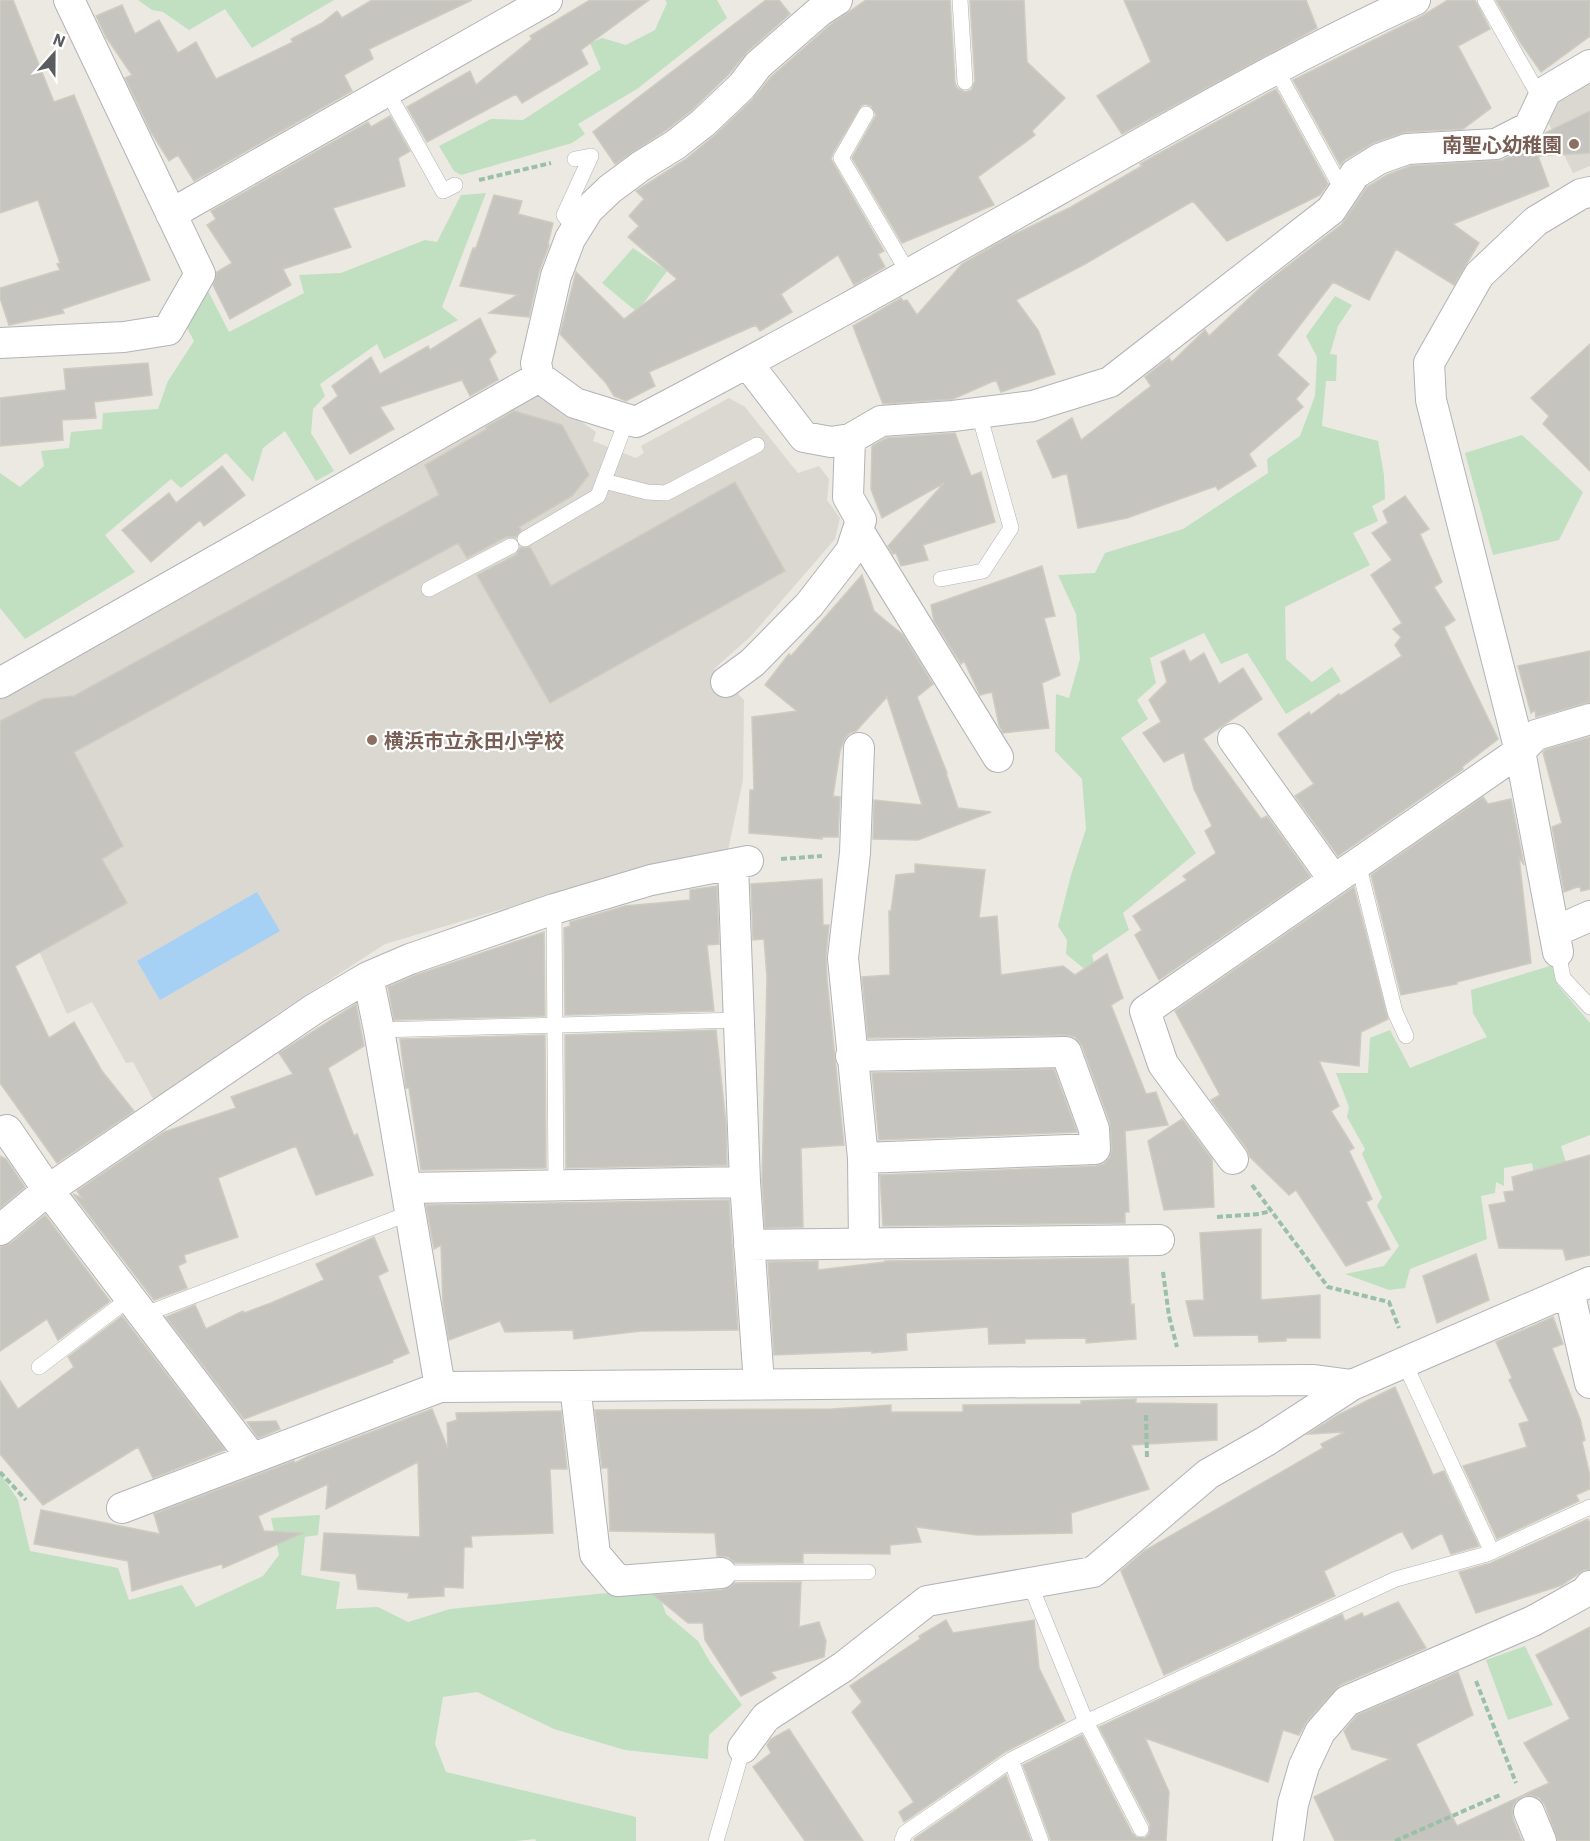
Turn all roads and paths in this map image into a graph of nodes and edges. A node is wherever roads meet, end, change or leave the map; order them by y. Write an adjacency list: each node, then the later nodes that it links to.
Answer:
1 (69, 0): 19 (street)
2 (547, 0): 10 (street)
3 (837, 0): 20 (street)
4 (960, 0): 9 (lane)
5 (1415, 0): 8 (street)
6 (1485, 0): 11 (lane)
7 (1590, 65): 11 (street)
8 (1276, 69): 17 (lane); 21 (street)
9 (965, 82)
10 (387, 91): 16 (lane); 19 (street)
11 (1542, 101): 17 (street)
12 (866, 114): 21 (lane)
13 (575, 159): 20 (lane)
14 (549, 164): 15 (path)
15 (504, 176)
16 (455, 185)
17 (1343, 191): 25 (street)
18 (1590, 192): 40 (street)
19 (171, 214): 22 (street)
20 (575, 230): 24 (street)
21 (909, 273): 23 (street)
22 (0, 344)
23 (748, 364): 26 (street); 27 (street)
24 (539, 377): 26 (street); 36 (street)
25 (979, 414): 27 (street); 33 (lane)
26 (627, 419): 29 (lane)
27 (850, 438): 30 (street)
28 (757, 445): 29 (lane)
29 (604, 481): 31 (lane)
30 (858, 530): 35 (street); 41 (street)
31 (525, 539)
32 (511, 546): 34 (lane)
33 (941, 579)
34 (429, 589)
35 (726, 682)
36 (0, 683)
37 (1590, 720): 40 (street)
38 (1233, 739): 45 (street)
39 (859, 748): 42 (street)
40 (1520, 751): 44 (street); 48 (street)
41 (998, 757)
42 (849, 853): 43 (path); 55 (street)
43 (740, 863): 46 (street); 51 (street)
44 (1358, 863): 45 (street); 54 (lane)
45 (1334, 880): 58 (street)
46 (554, 909): 49 (street); 52 (lane)
47 (1590, 916): 48 (street)
48 (1556, 942): 50 (lane)
49 (368, 977): 53 (street); 61 (street)
50 (1590, 1007)
51 (739, 1020): 52 (lane); 59 (street)
52 (555, 1025): 53 (lane); 60 (lane)
53 (379, 1030): 62 (street)
54 (1406, 1036)
55 (851, 1056): 57 (street); 57 (street)
56 (0, 1132): 61 (street)
57 (863, 1158): 67 (street)
58 (1233, 1159): 63 (path)
59 (745, 1182): 60 (street); 68 (street)
60 (556, 1185): 62 (street)
61 (48, 1190): 65 (street); 71 (street)
62 (408, 1200): 71 (lane); 80 (street)
63 (1271, 1211): 64 (path); 72 (path)
64 (1217, 1217)
65 (0, 1230)
66 (1159, 1240): 67 (street)
67 (864, 1244): 68 (street)
68 (750, 1245): 77 (street)
69 (1580, 1287): 74 (street); 76 (street)
70 (1166, 1297): 73 (path)
71 (136, 1306): 75 (lane); 82 (street)
72 (1399, 1329)
73 (1178, 1348)
74 (1404, 1362): 78 (street); 88 (lane)
75 (39, 1367)
76 (1590, 1383)
77 (759, 1384): 78 (street); 79 (street)
78 (1352, 1385): 91 (street)
79 (575, 1386): 80 (street); 90 (street)
80 (440, 1387): 82 (street)
81 (1146, 1405): 83 (path)
82 (252, 1458): 87 (street)
83 (1147, 1458)
84 (0, 1472): 85 (path)
85 (26, 1500)
86 (1590, 1507): 88 (lane)
87 (122, 1508)
88 (1492, 1552): 94 (lane)
89 (868, 1572): 90 (lane)
90 (721, 1573)
91 (1030, 1584): 94 (lane); 95 (street)
92 (1590, 1586): 93 (street)
93 (1464, 1649): 97 (path); 102 (street)
94 (1086, 1722): 96 (lane); 98 (lane)
95 (743, 1748): 99 (lane)
96 (1011, 1760): 100 (lane); 101 (lane)
97 (1523, 1800): 103 (path); 104 (street)
98 (1141, 1829)
99 (716, 1841)
100 (902, 1841)
101 (1041, 1841)
102 (1288, 1841)
103 (1395, 1841)
104 (1541, 1841)

